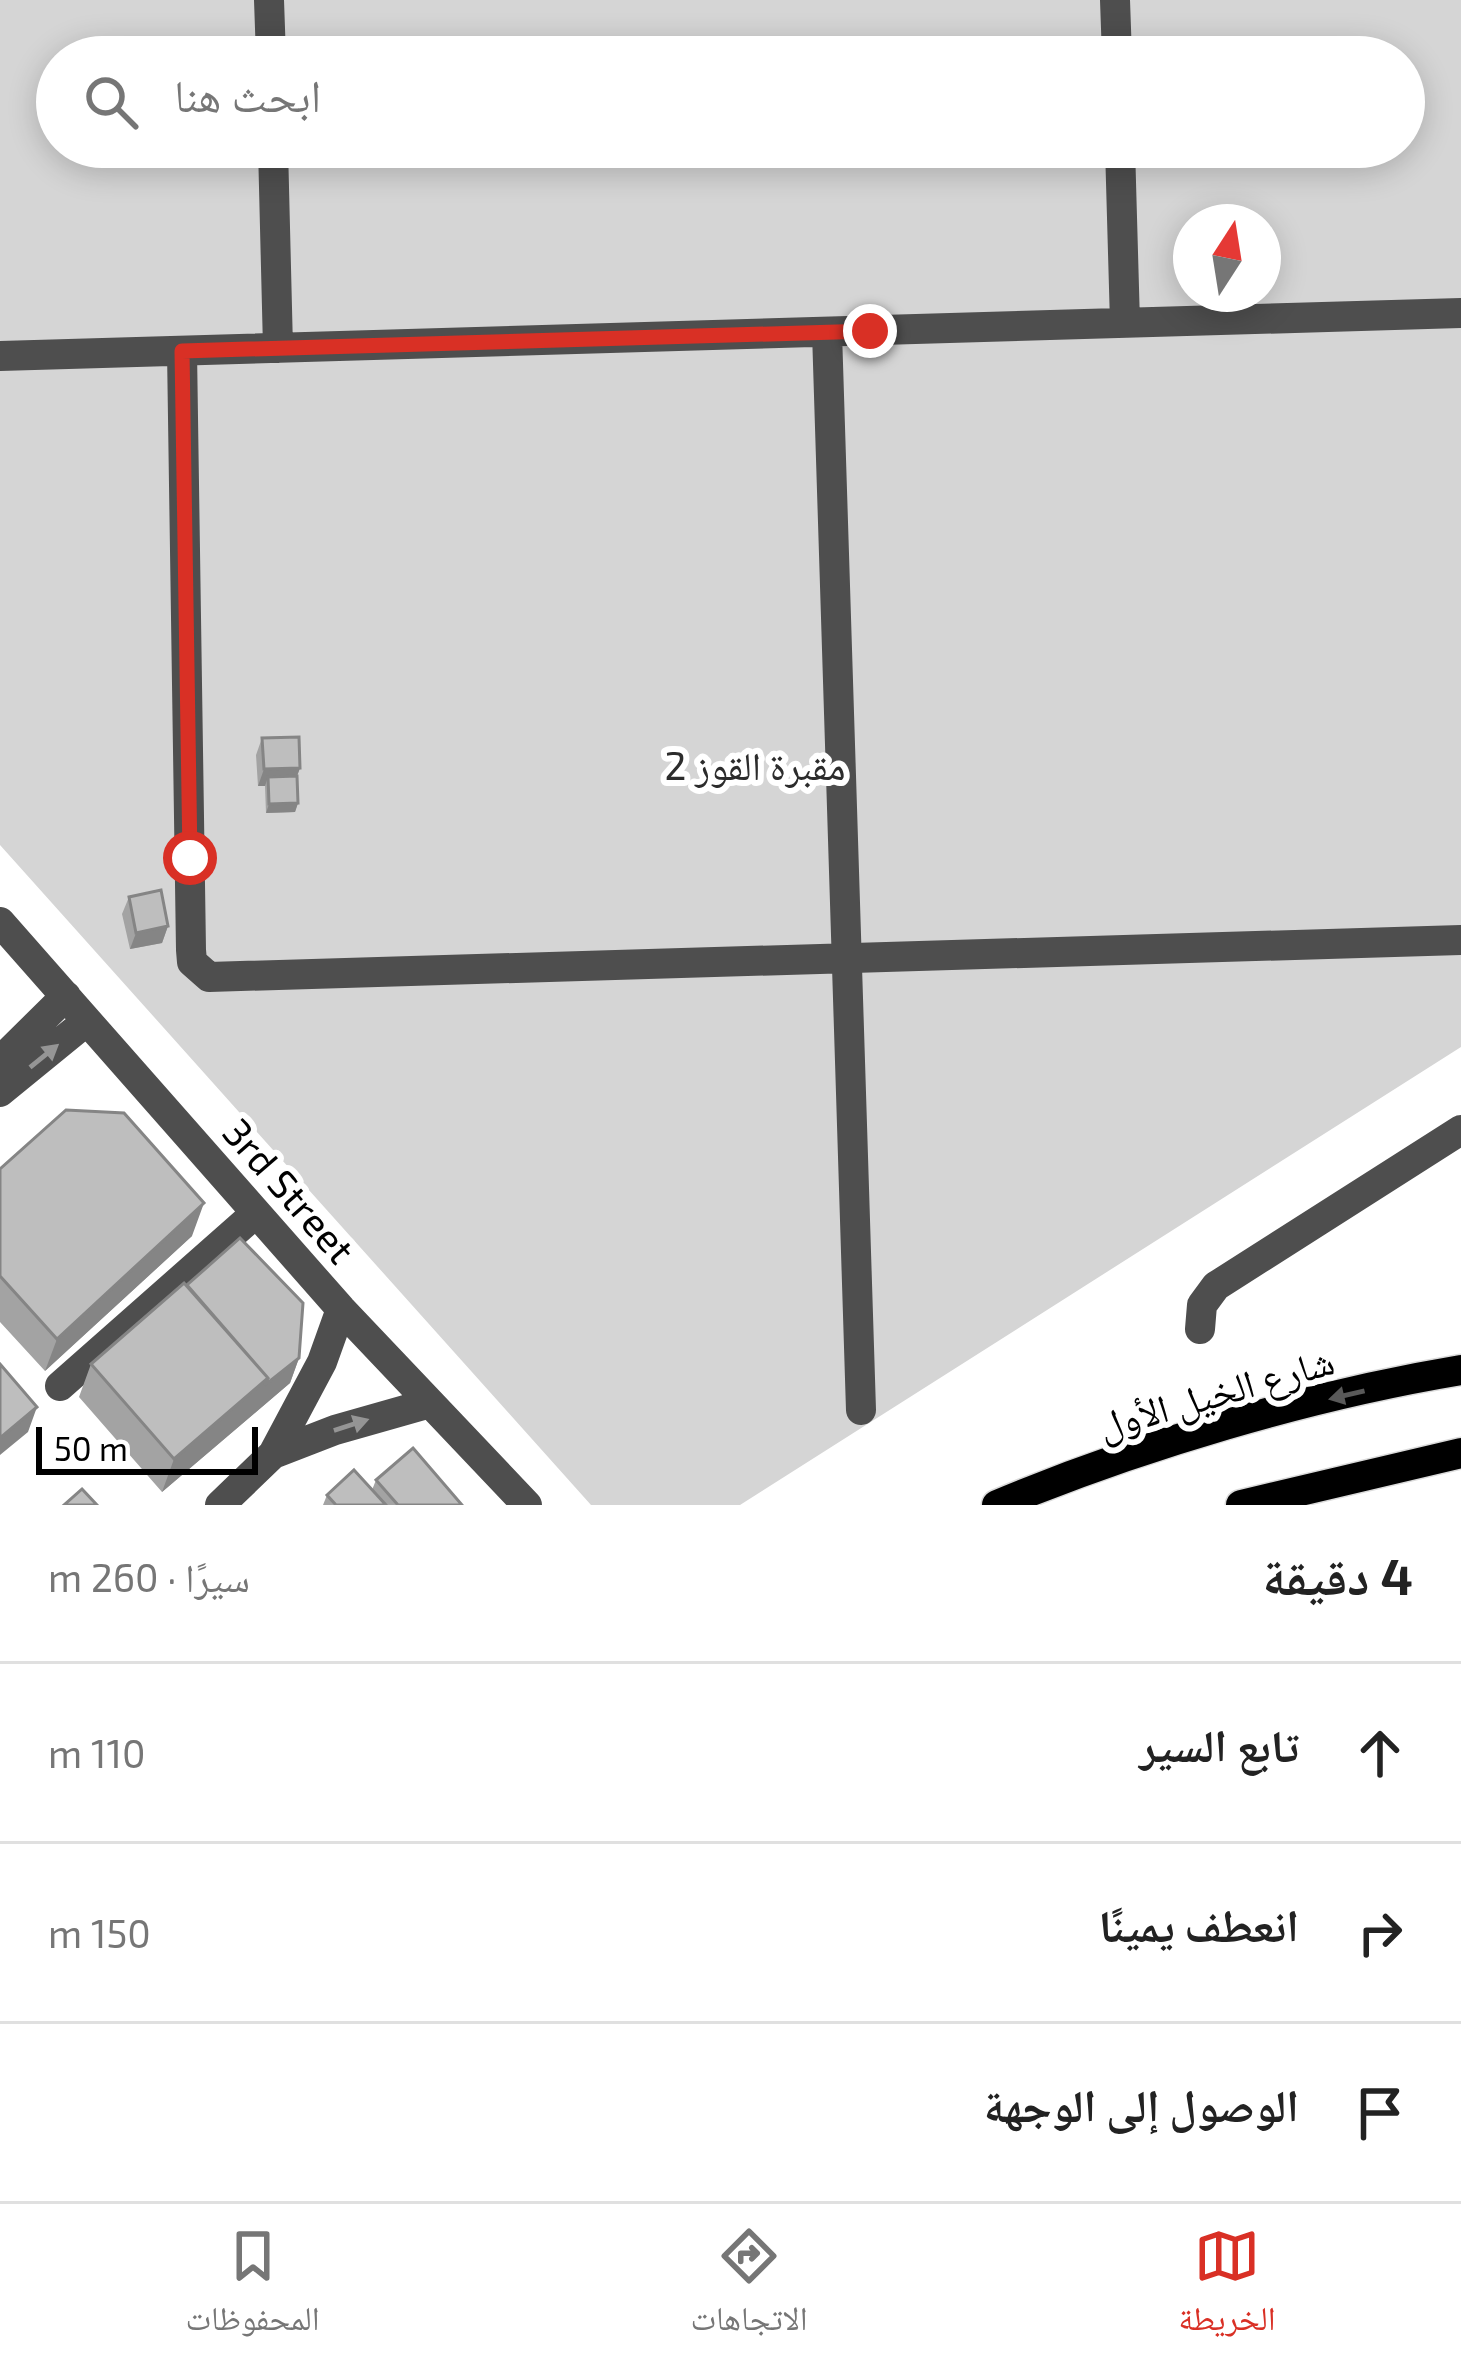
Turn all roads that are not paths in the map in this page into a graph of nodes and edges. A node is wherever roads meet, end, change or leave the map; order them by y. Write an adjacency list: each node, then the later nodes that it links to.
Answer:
1 (269, 0): 3 (street)
2 (1115, 0): 4 (street)
3 (270, 36)
4 (1116, 36)
5 (274, 168): 10 (street)
6 (1121, 168): 8 (street)
7 (1461, 314): 8 (street)
8 (1125, 323): 9 (street)
9 (827, 332): 10 (street); 15 (street)
10 (278, 348): 11 (street)
11 (182, 351): 12 (street); 15 (street)
12 (0, 356)
13 (0, 922): 16 (street, 3rd Street)
14 (1461, 940): 15 (street)
15 (847, 961): 27 (street)
16 (66, 997): 17 (street, 3rd Street); 18 (street)
17 (87, 1021): 19 (street, one-way to 17); 21 (street, 3rd Street)
18 (0, 1061)
19 (0, 1092)
20 (1461, 1130): 23 (street)
21 (256, 1213): 22 (street, 3rd Street); 25 (street)
22 (341, 1309): 26 (street, 3rd Street); 29 (street)
23 (1200, 1329)
24 (1461, 1370): 32 (main road, شارع الخيل الأول, one-way to 32)
25 (60, 1386)
26 (430, 1403): 29 (street, one-way to 26); 31 (street, 3rd Street)
27 (861, 1410)
28 (1461, 1453): 33 (main road)
29 (273, 1454): 30 (street)
30 (220, 1505)
31 (527, 1505)
32 (997, 1505)
33 (1240, 1505)

